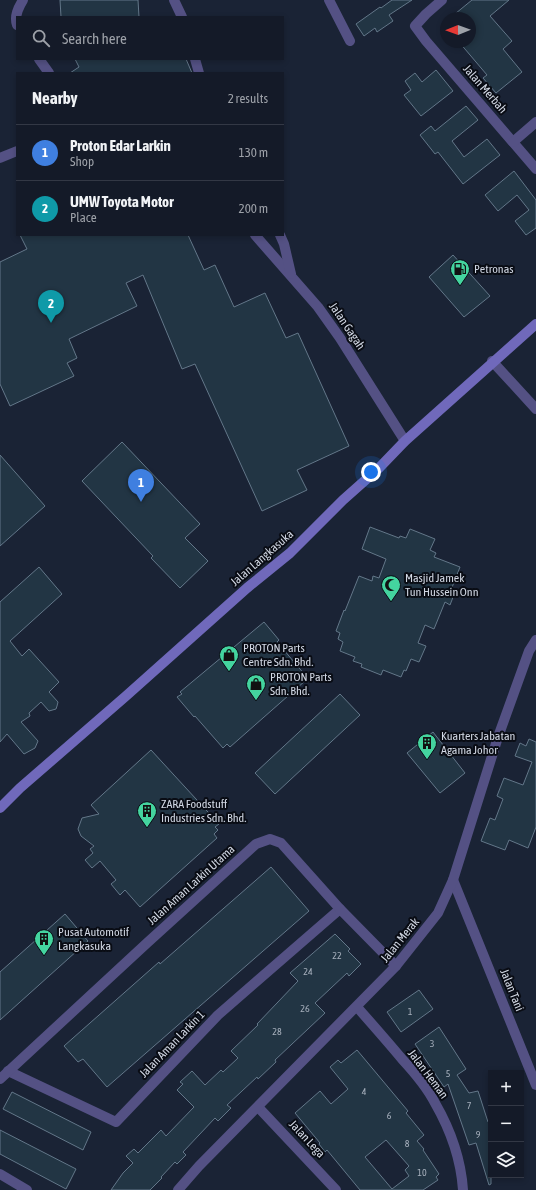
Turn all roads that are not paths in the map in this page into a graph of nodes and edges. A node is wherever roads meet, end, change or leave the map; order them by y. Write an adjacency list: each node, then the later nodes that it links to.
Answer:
1 (174, 0): 5 (street)
2 (329, 0): 7 (street)
3 (442, 0): 13 (street, Jalan Merbah)
4 (18, 3): 6 (street)
5 (182, 16)
6 (16, 22)
7 (350, 41)
8 (40, 60): 10 (street)
9 (195, 60): 11 (street)
10 (48, 72)
11 (199, 72)
12 (536, 122): 13 (street)
13 (513, 142): 16 (street, Jalan Merbah)
14 (16, 151): 15 (street)
15 (0, 158)
16 (536, 169)
17 (256, 236): 19 (street, Jalan Gagah)
18 (280, 236): 19 (street)
19 (292, 276): 23 (street, Jalan Gagah)
20 (536, 324): 21 (main road, Jalan Langkasuka)
21 (492, 362): 22 (street); 23 (main road, Jalan Langkasuka)
22 (536, 409)
23 (405, 441): 25 (main road, Jalan Langkasuka)
24 (536, 640): 26 (street, Jalan Merak)
25 (0, 808)
26 (453, 880): 27 (street, Jalan Merak); 28 (street, Jalan Tani)
27 (443, 902): 28 (street); 30 (street, Jalan Merak)
28 (463, 905): 34 (street, Jalan Tani)
29 (340, 909): 30 (street, Jalan Aman Larkin Utama); 32 (street, Jalan Aman Larkin 1); 32 (street, Jalan Aman Larkin Utama)
30 (396, 966): 31 (street, Jalan Merak)
31 (357, 1007): 35 (street, Jalan Merak); 40 (street, Jalan Heman)
32 (8, 1071): 33 (street, Jalan Aman Larkin Utama)
33 (0, 1079)
34 (536, 1085)
35 (258, 1107): 38 (street, Jalan Merak); 39 (street, Jalan Lega)
36 (0, 1174): 37 (street)
37 (28, 1190)
38 (178, 1190)
39 (336, 1190)
40 (463, 1190)

